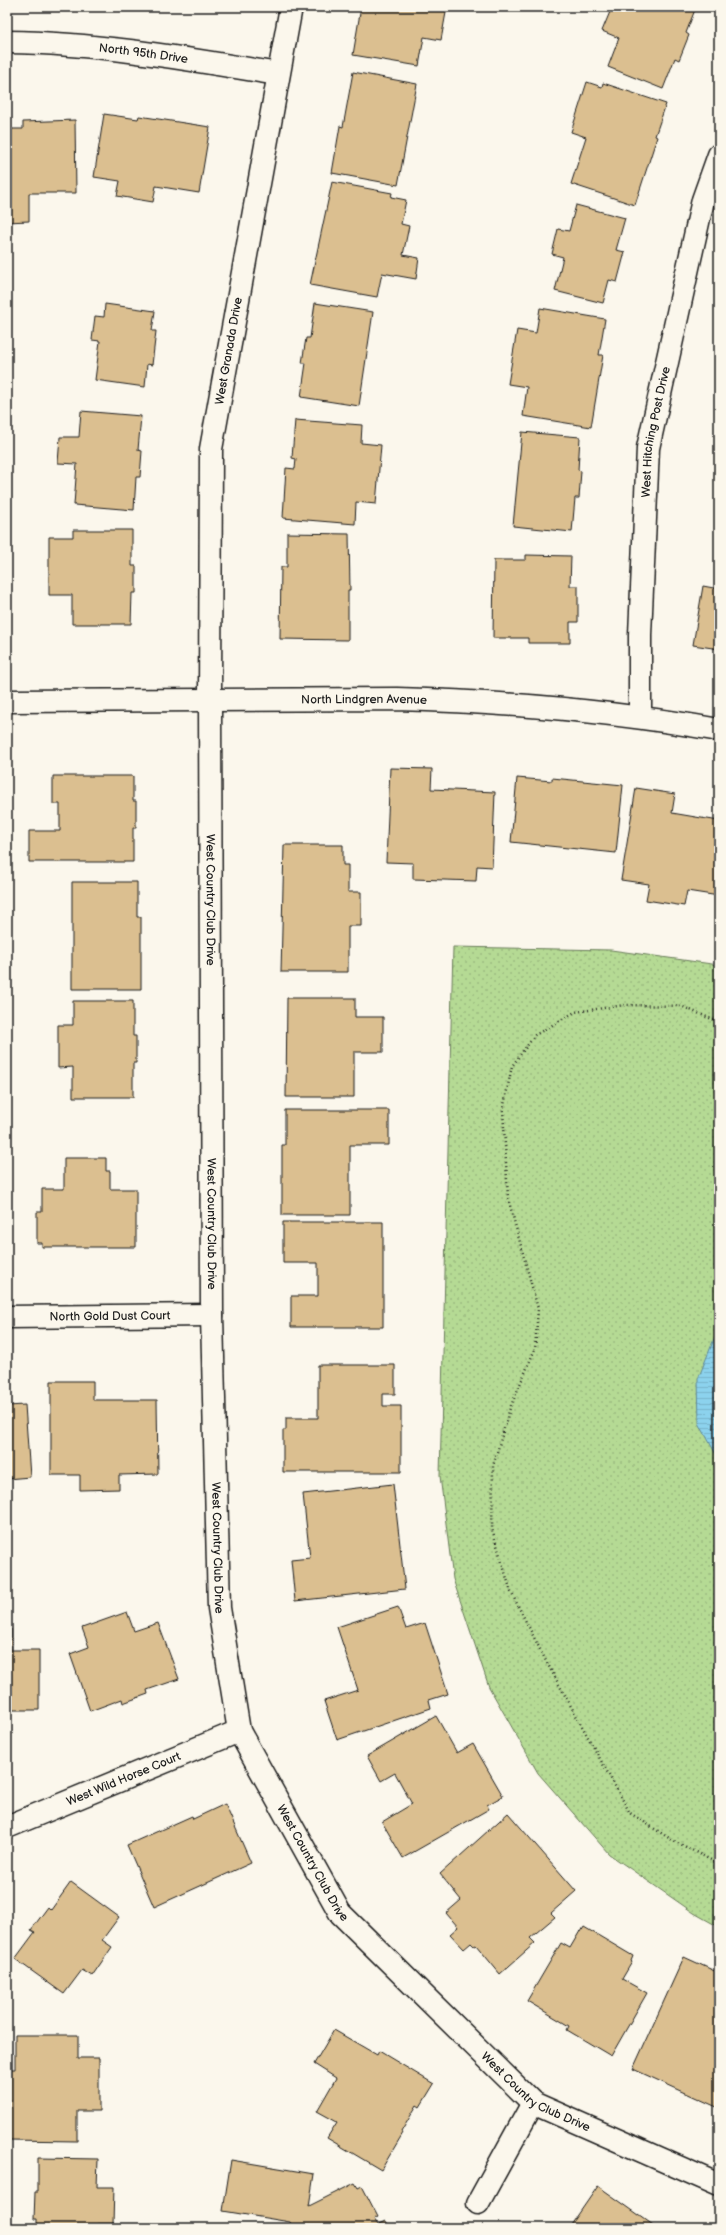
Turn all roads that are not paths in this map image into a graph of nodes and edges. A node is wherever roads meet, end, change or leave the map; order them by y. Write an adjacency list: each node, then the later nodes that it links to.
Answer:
1 (291, 7): 3 (street, West Granada Drive)
2 (7, 42): 3 (street, North 95th Drive)
3 (278, 74): 6 (street, West Granada Drive)
4 (719, 154): 5 (street, West Hitching Post Drive)
5 (711, 204): 8 (street, West Hitching Post Drive)
6 (210, 700): 7 (street, North Lindgren Avenue); 8 (street, North Lindgren Avenue); 10 (street, West Country Club Drive)
7 (7, 701)
8 (640, 716): 9 (street, North Lindgren Avenue)
9 (719, 730)
10 (212, 1315): 11 (street, North Gold Dust Court); 12 (street, West Country Club Drive)
11 (7, 1317)
12 (239, 1731): 13 (street, West Wild Horse Court); 14 (street, West Country Club Drive)
13 (7, 1827)
14 (533, 2103): 15 (street, West Country Club Drive); 16 (street)
15 (710, 2181)
16 (478, 2203)

